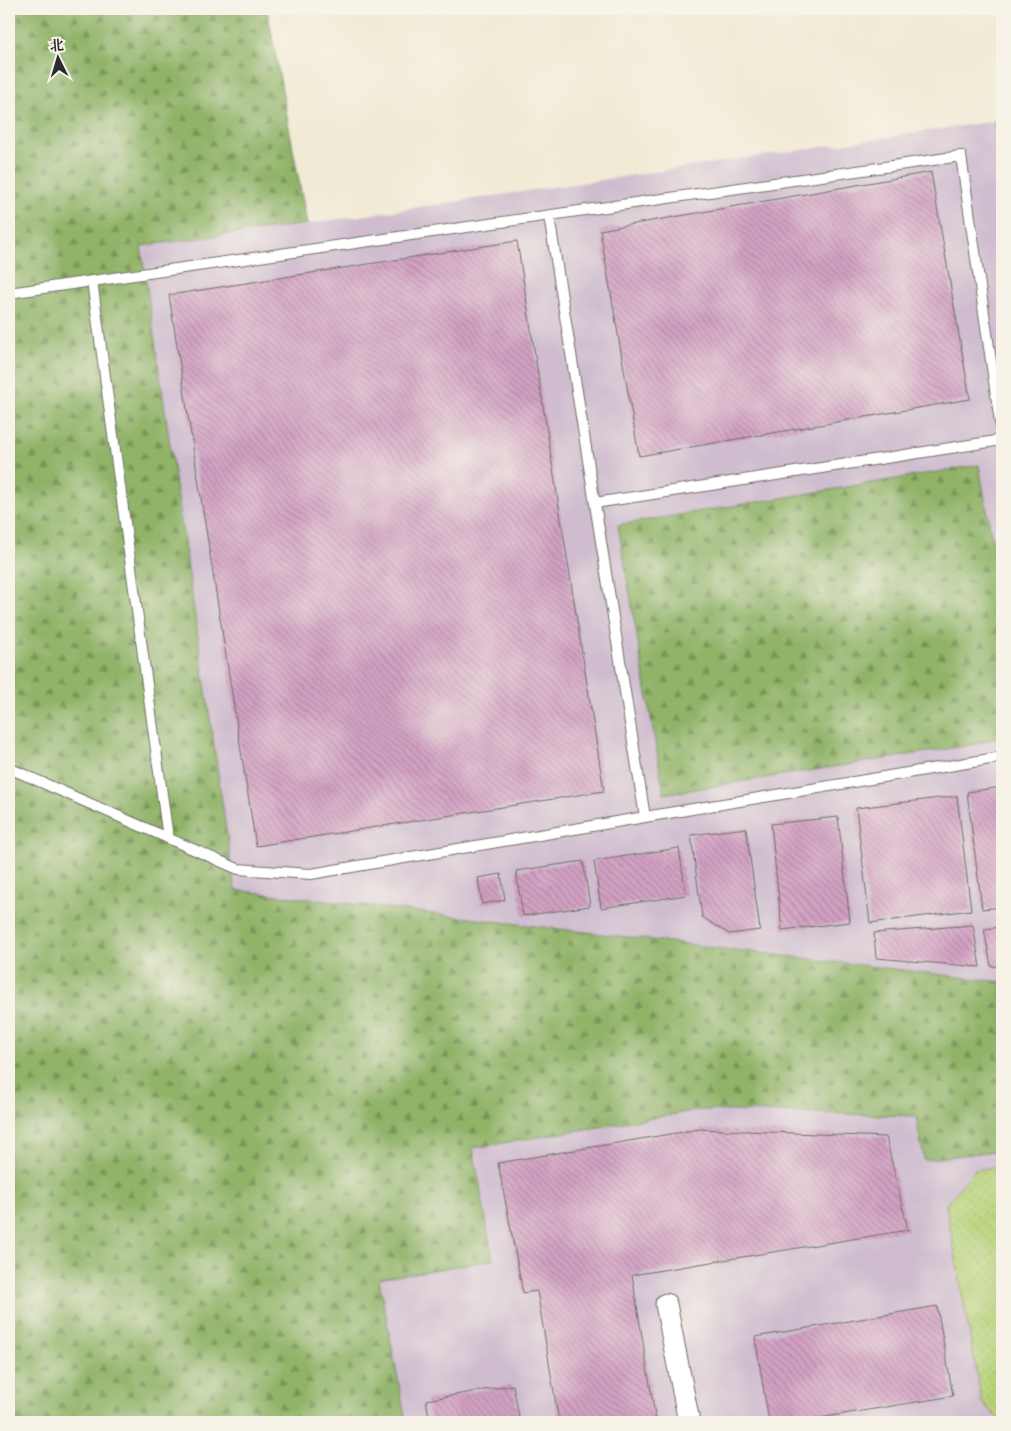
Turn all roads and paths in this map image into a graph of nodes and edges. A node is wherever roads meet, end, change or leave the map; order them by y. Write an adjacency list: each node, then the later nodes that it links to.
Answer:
1 (549, 216): 2 (lane); 4 (lane); 5 (lane)
2 (92, 281): 3 (lane); 9 (lane)
3 (9, 293)
4 (1002, 438): 5 (lane)
5 (595, 503): 8 (lane)
6 (1002, 758): 8 (lane)
7 (9, 768): 9 (lane)
8 (644, 817): 9 (lane)
9 (168, 838)
10 (666, 1304): 11 (street)
11 (689, 1422)

